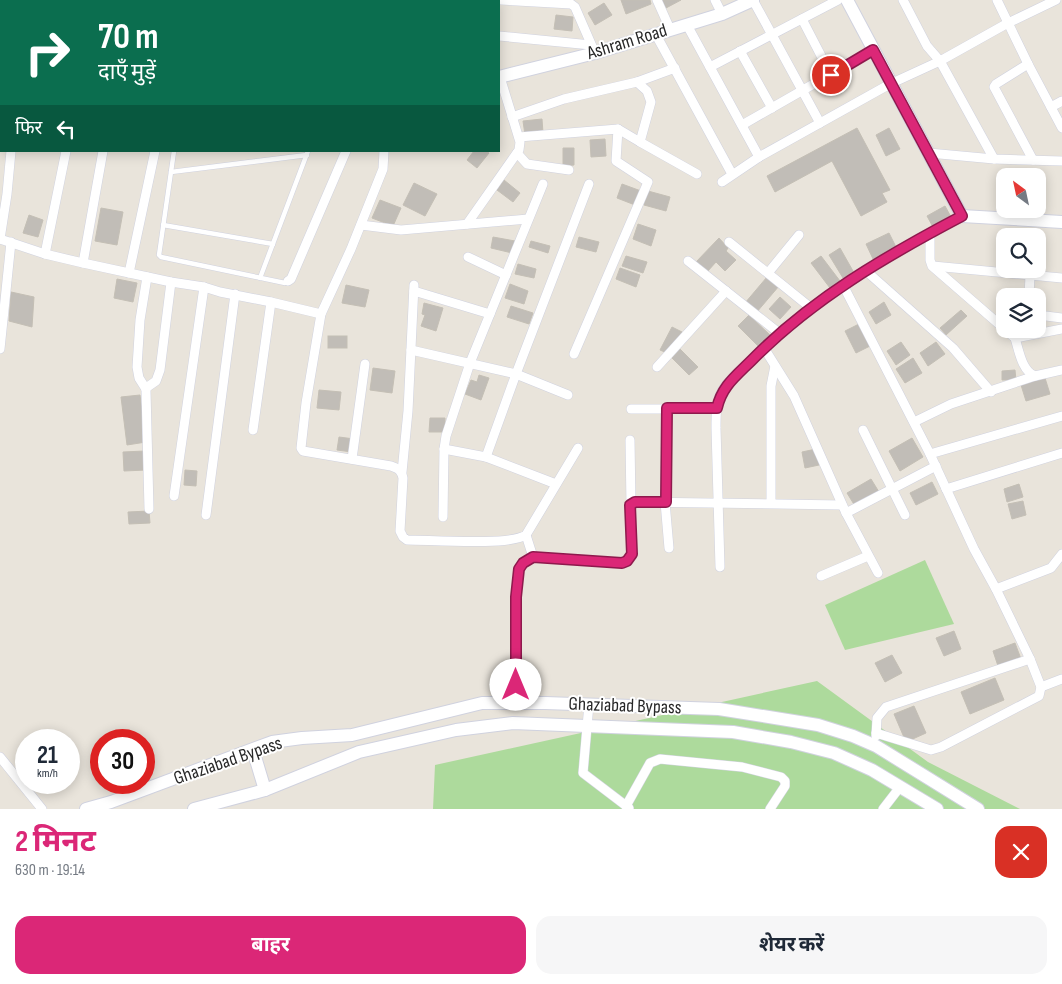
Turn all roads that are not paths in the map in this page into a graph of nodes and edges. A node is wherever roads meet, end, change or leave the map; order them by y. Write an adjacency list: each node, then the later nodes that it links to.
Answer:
1 (506, 0): 10 (street)
2 (657, 0): 15 (street)
3 (715, 0): 11 (street)
4 (753, 0): 11 (main road, Ashram Road); 17 (street)
5 (838, 0): 12 (street)
6 (847, 0): 20 (main road)
7 (903, 0): 22 (street)
8 (997, 0): 13 (street)
9 (1056, 0): 13 (street)
10 (559, 2): 19 (street)
11 (722, 14): 14 (main road, Ashram Road)
12 (802, 19): 17 (street); 26 (street)
13 (1008, 23): 22 (street); 23 (street)
14 (687, 25): 15 (main road, Ashram Road); 24 (street)
15 (670, 29): 16 (main road, Ashram Road)
16 (655, 34): 19 (main road, Ashram Road); 25 (street)
17 (772, 35): 21 (street); 31 (street)
18 (500, 36): 19 (street)
19 (593, 49): 27 (main road, Ashram Road)
20 (873, 50): 26 (street); 30 (main road)
21 (740, 51): 24 (street); 34 (street)
22 (940, 61): 30 (street); 53 (street)
23 (1028, 64): 33 (street); 54 (street)
24 (710, 67): 37 (street)
25 (675, 68): 29 (street); 59 (street)
26 (831, 75): 31 (street)
27 (500, 77)
28 (500, 80): 35 (street)
29 (637, 82): 35 (street); 41 (street)
30 (890, 84): 36 (street); 51 (main road)
31 (802, 90): 34 (street); 36 (street)
32 (1062, 101): 33 (street)
33 (1051, 107): 39 (street)
34 (772, 108): 37 (street)
35 (512, 116): 40 (street)
36 (820, 123): 52 (street)
37 (742, 125): 52 (street)
38 (618, 128): 40 (street); 41 (street); 109 (street)
39 (1062, 128)
40 (518, 137): 50 (street)
41 (640, 142): 58 (street)
42 (11, 152): 71 (street)
43 (66, 152): 75 (street)
44 (103, 152): 78 (street)
45 (155, 152): 81 (street)
46 (174, 152): 57 (lane)
47 (346, 152): 89 (street)
48 (384, 152): 68 (street)
49 (308, 153): 57 (lane); 74 (lane)
50 (517, 153): 56 (street); 66 (street)
51 (929, 153): 53 (street); 63 (main road)
52 (760, 157): 59 (street)
53 (994, 159): 54 (street)
54 (1033, 160): 55 (street)
55 (1062, 161)
56 (569, 170)
57 (171, 172): 67 (lane)
58 (698, 174)
59 (732, 174): 60 (street)
60 (722, 182)
61 (542, 184): 64 (street)
62 (589, 184): 115 (street)
63 (962, 216): 65 (main road); 69 (street)
64 (528, 219): 66 (street); 84 (street)
65 (1062, 222)
66 (466, 224): 68 (street)
67 (163, 225): 74 (lane); 87 (lane)
68 (361, 225): 97 (street)
69 (930, 233): 79 (street); 80 (street)
70 (799, 235): 82 (street)
71 (0, 239): 72 (street)
72 (11, 242): 75 (street); 107 (street)
73 (729, 242): 82 (street)
74 (273, 244): 87 (lane)
75 (45, 254): 78 (street)
76 (468, 257): 84 (street)
77 (688, 261): 93 (street)
78 (83, 262): 81 (street)
79 (932, 266): 83 (street); 101 (street)
80 (865, 270): 91 (street); 118 (street)
81 (129, 273): 85 (street)
82 (768, 273): 96 (street)
83 (996, 273)
84 (506, 275): 98 (street)
85 (147, 277): 90 (street); 117 (street)
86 (1046, 277): 88 (street)
87 (260, 278): 89 (lane)
88 (1062, 278)
89 (288, 281)
90 (171, 282): 92 (street); 117 (street)
91 (843, 284): 96 (street); 124 (street)
92 (204, 287): 94 (street); 139 (street)
93 (726, 291): 104 (street); 112 (street)
94 (234, 294): 95 (street); 146 (street)
95 (271, 302): 97 (street); 125 (street)
96 (811, 308): 104 (street)
97 (321, 314): 133 (street)
98 (490, 314): 108 (street); 110 (street)
99 (1046, 316): 100 (street)
100 (1062, 318)
101 (996, 322)
102 (1062, 329): 103 (street)
103 (1046, 330)
104 (779, 333): 106 (street)
105 (1015, 338): 116 (street)
106 (764, 348): 113 (street); 121 (street)
107 (0, 349)
108 (411, 350): 110 (street); 135 (street)
109 (574, 354)
110 (470, 363): 115 (street); 129 (street)
111 (365, 364): 133 (street)
112 (656, 366)
113 (775, 366): 141 (street); 145 (street)
114 (1062, 370): 116 (street)
115 (516, 374): 119 (street); 132 (street)
116 (1035, 376): 118 (street)
117 (146, 389): 144 (street)
118 (991, 392): 124 (street)
119 (568, 395)
120 (667, 408): 121 (street); 122 (street); 140 (street)
121 (717, 408): 142 (street)
122 (631, 409)
123 (1062, 416): 131 (street)
124 (914, 422): 131 (street)
125 (253, 430)
126 (863, 430): 137 (street)
127 (630, 440): 143 (street)
128 (578, 448): 136 (street)
129 (444, 449): 132 (street); 148 (street)
130 (1062, 453): 138 (street)
131 (930, 454): 134 (street)
132 (486, 457): 136 (street)
133 (352, 459): 135 (street)
134 (936, 466): 137 (street); 138 (street)
135 (402, 472): 149 (street)
136 (556, 484): 149 (street)
137 (892, 489): 145 (street); 147 (street)
138 (946, 489): 157 (street)
139 (174, 496)
140 (666, 502): 142 (street); 143 (street); 150 (street)
141 (771, 503): 142 (street); 145 (street)
142 (718, 504): 154 (street)
143 (630, 505): 153 (street)
144 (149, 509)
145 (844, 509): 152 (street)
146 (206, 515)
147 (905, 515)
148 (443, 517)
149 (526, 535): 153 (street)
150 (669, 548)
151 (1062, 554): 157 (street)
152 (868, 556): 155 (street); 156 (street)
153 (533, 557): 161 (street)
154 (720, 567)
155 (878, 573)
156 (820, 576)
157 (996, 589): 158 (street)
158 (1030, 659): 160 (street); 164 (street)
159 (1062, 679): 160 (street)
160 (1041, 687): 164 (street)
161 (516, 703): 162 (main road, Ghaziabad Bypass); 166 (main road, Ghaziabad Bypass)
162 (589, 704): 163 (street); 165 (main road, Ghaziabad Bypass)
163 (587, 726): 168 (main road, Ghaziabad Bypass); 169 (main road, Ghaziabad Bypass); 170 (street)
164 (876, 733): 165 (street)
165 (876, 746): 177 (main road, Ghaziabad Bypass)
166 (253, 750): 169 (main road); 172 (main road, Ghaziabad Bypass)
167 (0, 757): 171 (street)
168 (900, 787): 175 (street); 176 (main road, Ghaziabad Bypass)
169 (265, 790): 173 (main road, Ghaziabad Bypass)
170 (628, 808): 174 (street)
171 (42, 809)
172 (86, 809)
173 (194, 809)
174 (770, 809)
175 (883, 809)
176 (938, 809)
177 (978, 809)

